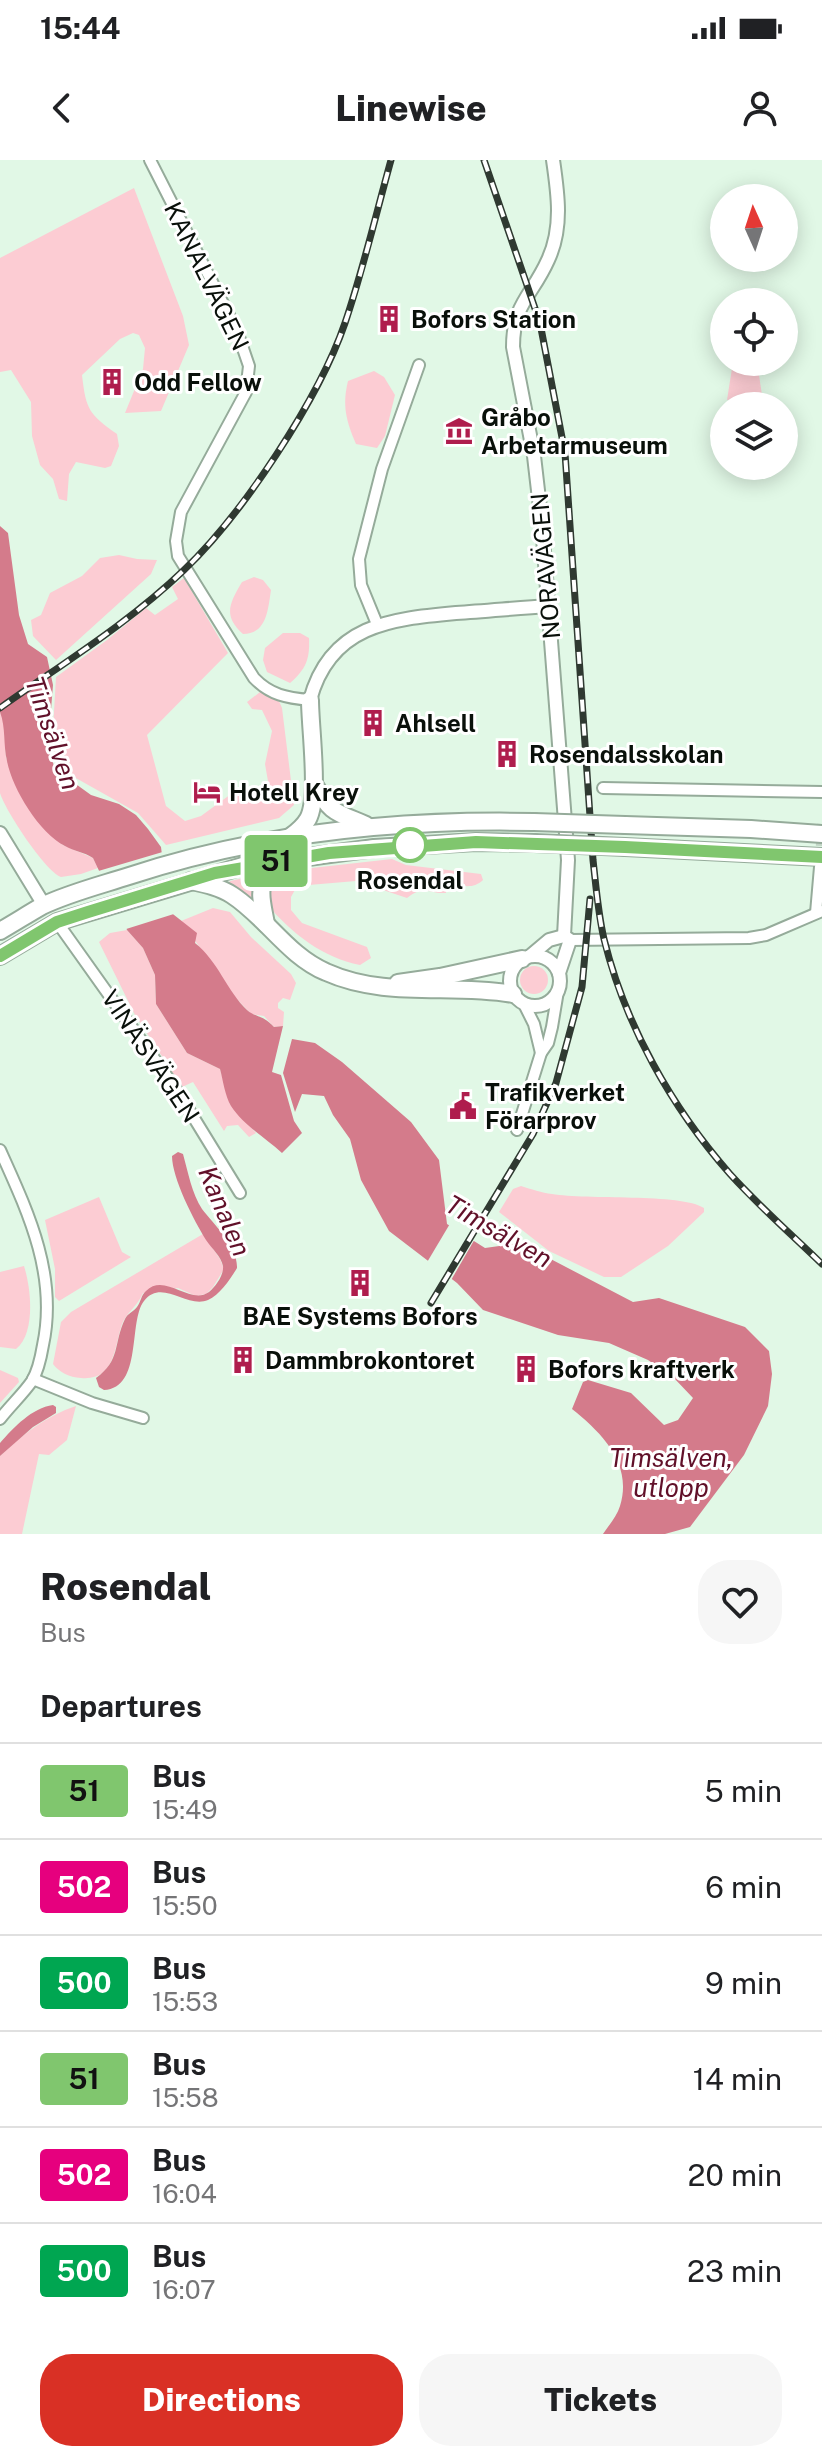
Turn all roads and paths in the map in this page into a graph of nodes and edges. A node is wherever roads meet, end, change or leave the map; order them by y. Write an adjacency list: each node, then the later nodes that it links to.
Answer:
1 (150, 160): 6 (street, KANALVÄGEN)
2 (553, 160): 4 (street, NORAVÄGEN)
3 (419, 365): 5 (street)
4 (549, 606): 5 (street); 22 (street, NORAVÄGEN)
5 (377, 624): 6 (street)
6 (310, 700): 7 (highway)
7 (314, 784): 10 (highway); 13 (highway)
8 (603, 788): 9 (street)
9 (822, 792)
10 (371, 827): 12 (highway, bridge); 13 (highway)
11 (0, 833): 17 (street)
12 (822, 834)
13 (290, 837): 17 (highway)
14 (288, 859): 15 (highway, bridge); 16 (highway); 20 (highway)
15 (821, 862): 18 (street)
16 (190, 881): 19 (highway); 20 (highway)
17 (44, 905): 19 (highway); 21 (highway)
18 (819, 912): 22 (street)
19 (57, 922): 23 (highway); 32 (street, VINÄSVÄGEN)
20 (266, 924): 26 (highway)
21 (0, 931)
22 (567, 938): 24 (street); 25 (street, NORAVÄGEN)
23 (0, 956)
24 (526, 957): 25 (street); 26 (highway); 28 (street)
25 (559, 973): 27 (street)
26 (381, 986): 28 (highway)
27 (558, 991): 28 (street); 29 (street)
28 (519, 999): 29 (street)
29 (541, 1053): 30 (street)
30 (517, 1130)
31 (0, 1150): 33 (street)
32 (240, 1193)
33 (33, 1379): 34 (street); 35 (street)
34 (143, 1418)
35 (0, 1419)

